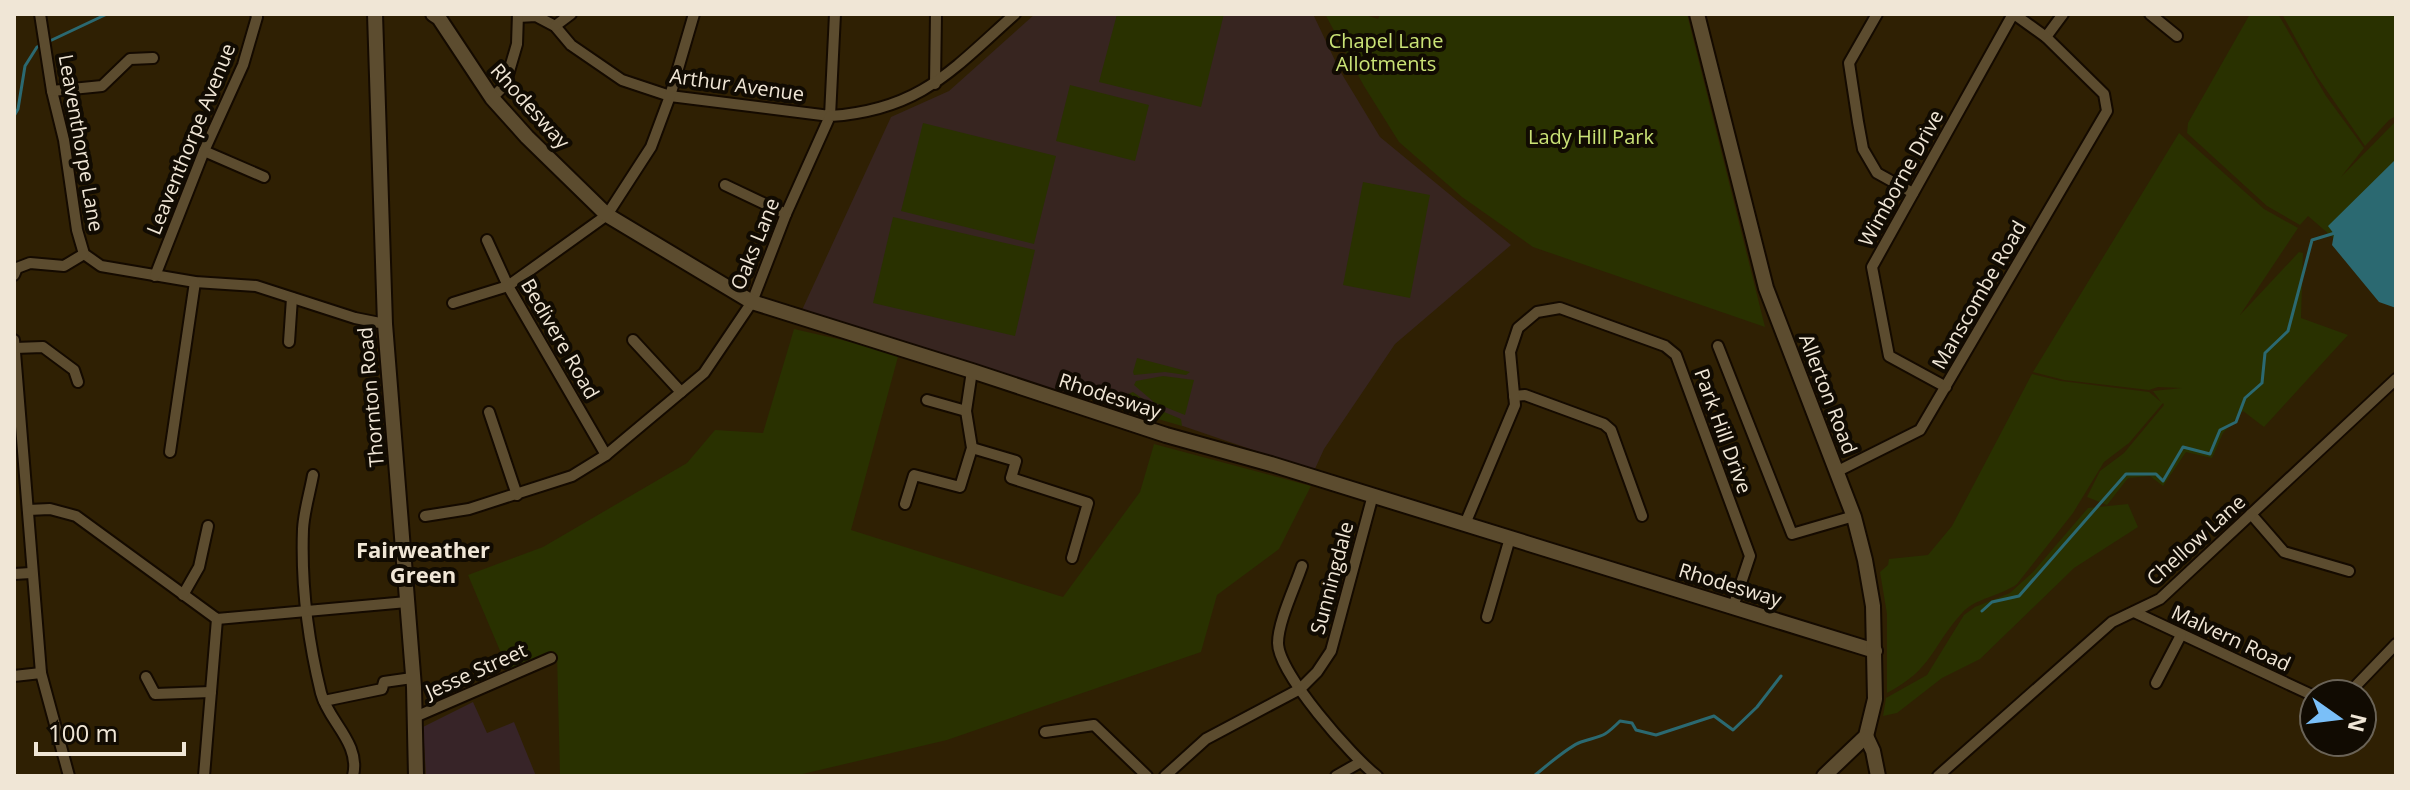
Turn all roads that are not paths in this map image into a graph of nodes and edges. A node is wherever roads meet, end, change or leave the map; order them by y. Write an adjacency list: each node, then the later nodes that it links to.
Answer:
1 (40, 14): 21 (street, Leaventhorpe Lane)
2 (256, 14): 25 (street, Leaventhorpe Avenue)
3 (433, 14): 23 (street, Rhodesway)
4 (571, 14): 16 (street)
5 (694, 14): 22 (street)
6 (835, 14): 24 (street)
7 (936, 14): 20 (street)
8 (1015, 14): 20 (street)
9 (1697, 14): 57 (street, Allerton Road)
10 (1877, 14): 28 (street)
11 (2014, 14): 18 (street); 28 (street, Wimborne Drive)
12 (2063, 14): 18 (street)
13 (2150, 14): 17 (street)
14 (379, 16): 40 (street, Thornton Road)
15 (518, 16): 16 (street); 23 (street)
16 (555, 26): 22 (street, Arthur Avenue)
17 (2177, 36)
18 (2046, 37): 48 (street, Manscombe Road)
19 (153, 58): 21 (street)
20 (935, 84): 24 (street)
21 (52, 91): 32 (street, Leaventhorpe Lane)
22 (670, 96): 24 (street, Arthur Avenue); 30 (street)
23 (492, 98): 30 (street, Rhodesway)
24 (830, 116): 29 (street, Oaks Lane)
25 (204, 151): 26 (street); 34 (street, Leaventhorpe Avenue)
26 (264, 177)
27 (725, 185): 29 (street)
28 (1913, 193): 48 (street, Wimborne Drive)
29 (786, 214): 38 (street, Oaks Lane)
30 (607, 215): 36 (street); 38 (street, Rhodesway)
31 (487, 240): 36 (street, Bedivere Road)
32 (84, 254): 33 (street); 34 (street, Leaventhorpe Lane)
33 (14, 275)
34 (155, 276): 35 (street, Leaventhorpe Lane)
35 (195, 282): 37 (street, Leaventhorpe Lane); 55 (street)
36 (508, 286): 39 (street); 56 (street, Bedivere Road)
37 (292, 298): 40 (street, Leaventhorpe Lane); 42 (street)
38 (752, 302): 45 (street, Rhodesway); 49 (street, Oaks Lane)
39 (453, 303)
40 (385, 324): 76 (street, Thornton Road)
41 (633, 340): 49 (street)
42 (289, 342)
43 (15, 344): 47 (street); 62 (street)
44 (1718, 346): 66 (street)
45 (972, 371): 52 (street); 60 (street, Rhodesway)
46 (2396, 379): 63 (street, Chellow Lane)
47 (78, 382)
48 (1946, 387): 57 (street, Manscombe Road)
49 (681, 392): 56 (street, Oaks Lane)
50 (1514, 396): 65 (street); 67 (street, Park Hill Drive); 77 (street, Park Hill Drive)
51 (927, 400): 52 (street)
52 (966, 411): 54 (street)
53 (489, 412): 59 (street)
54 (972, 448): 61 (street); 70 (street)
55 (170, 452)
56 (606, 455): 59 (street, Oaks Lane)
57 (1836, 472): 66 (street, Allerton Road)
58 (313, 475): 78 (street)
59 (517, 495): 64 (street, Oaks Lane)
60 (1373, 495): 67 (street, Rhodesway); 92 (street, Sunningdale)
61 (905, 504)
62 (28, 510): 73 (street); 75 (street)
63 (2251, 514): 72 (street); 79 (street, Chellow Lane)
64 (425, 516)
65 (1642, 516)
66 (1854, 516): 84 (street, Allerton Road)
67 (1465, 524): 69 (street, Rhodesway)
68 (208, 526): 75 (street)
69 (1510, 538): 77 (street, Rhodesway); 80 (street)
70 (1072, 558)
71 (1302, 566): 92 (street)
72 (2349, 571)
73 (31, 573): 74 (street); 86 (street)
74 (14, 574)
75 (183, 595): 81 (street)
76 (407, 602): 78 (street); 89 (street, Thornton Road)
77 (1733, 607): 84 (street, Rhodesway)
78 (305, 610): 81 (street); 95 (street)
79 (2134, 612): 82 (street, Malvern Road); 110 (street, Chellow Lane)
80 (1487, 617)
81 (217, 619): 94 (street)
82 (2181, 635): 91 (street); 93 (street, Malvern Road)
83 (2396, 644): 90 (street)
84 (1875, 651): 98 (street, Allerton Road)
85 (551, 658): 96 (street, Jesse Street)
86 (41, 673): 87 (street); 100 (street)
87 (14, 676)
88 (146, 677): 94 (street)
89 (412, 678): 95 (street); 96 (street, Thornton Road)
90 (2363, 678)
91 (2156, 683)
92 (1300, 689): 99 (street); 105 (street, Sunningdale)
93 (2298, 689)
94 (211, 692): 101 (street)
95 (324, 701): 102 (street)
96 (415, 717): 103 (street, Thornton Road)
97 (1045, 732): 104 (street)
98 (1866, 736): 108 (street); 109 (street)
99 (1359, 763): 106 (street); 107 (street)
100 (69, 776)
101 (204, 776)
102 (353, 776)
103 (416, 776)
104 (1147, 776)
105 (1165, 776)
106 (1336, 776)
107 (1377, 776)
108 (1824, 776)
109 (1878, 776)
110 (1938, 776)

